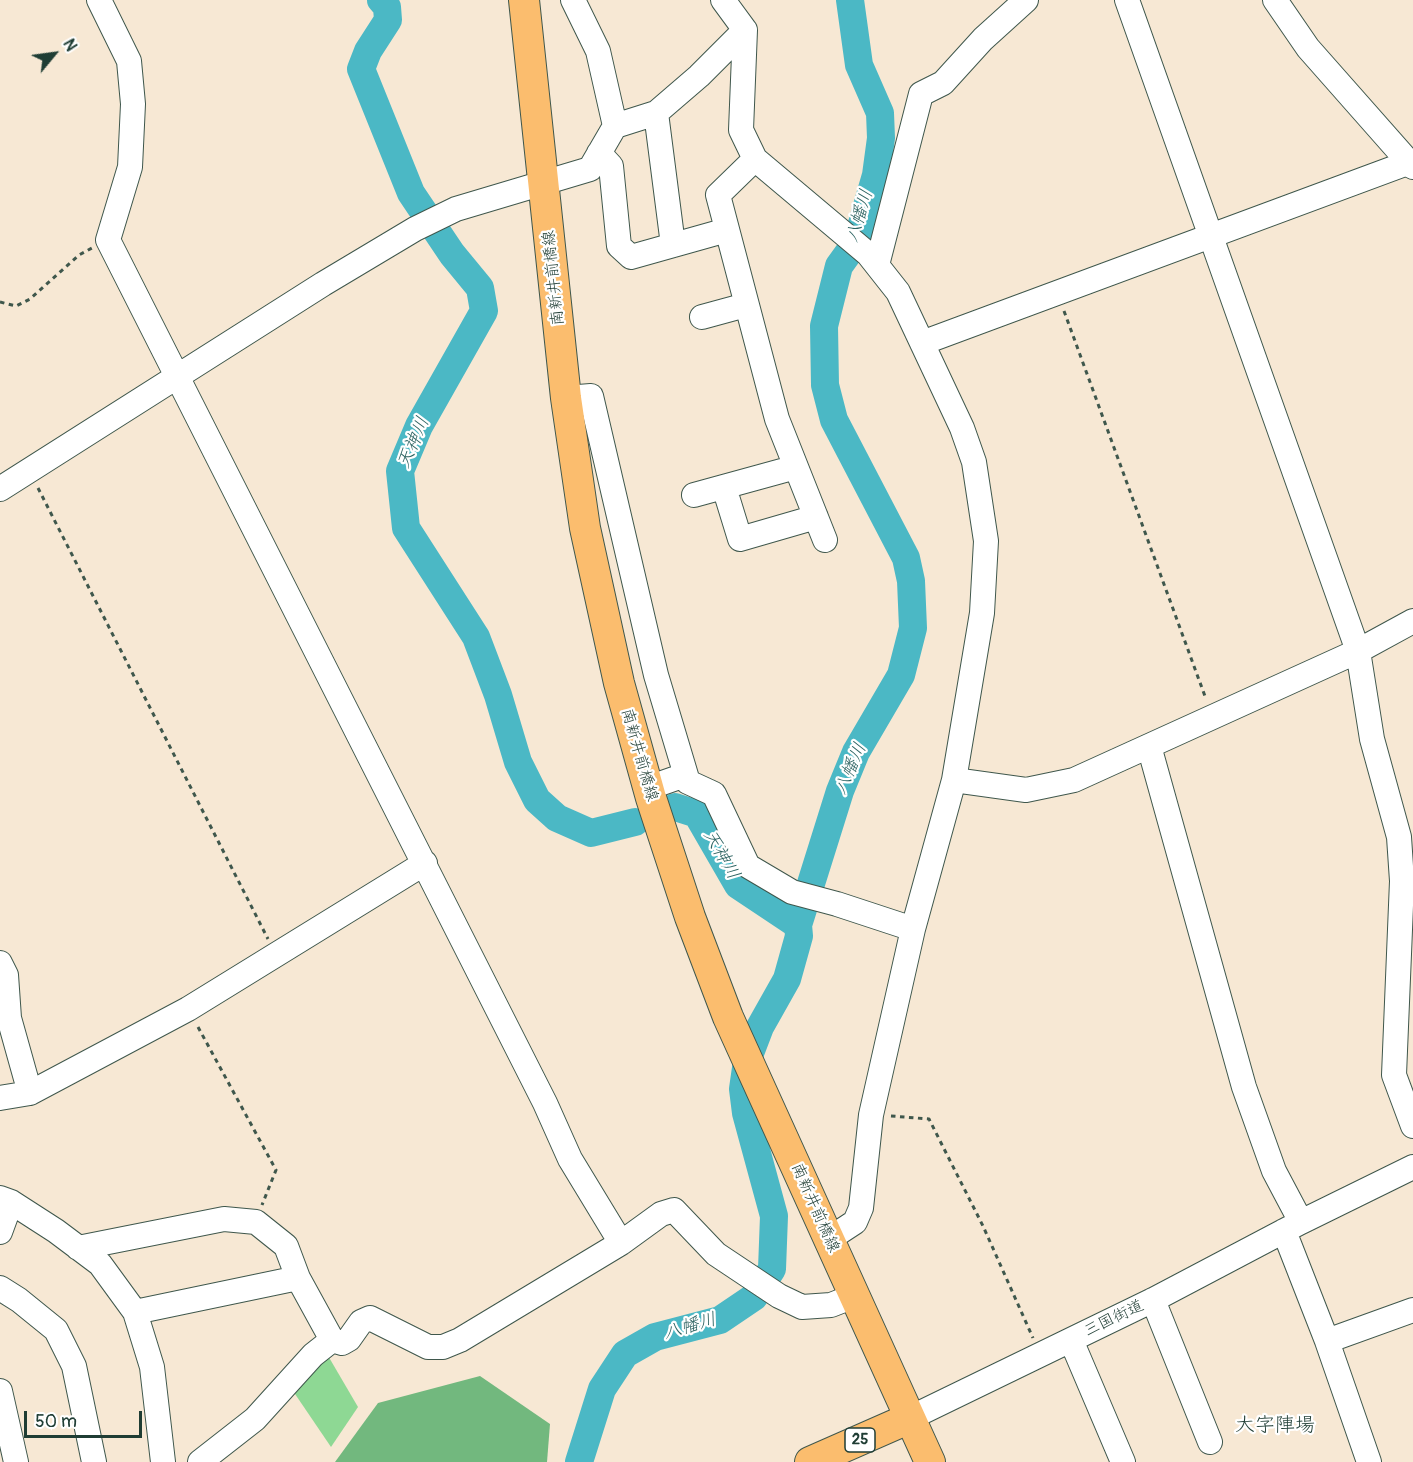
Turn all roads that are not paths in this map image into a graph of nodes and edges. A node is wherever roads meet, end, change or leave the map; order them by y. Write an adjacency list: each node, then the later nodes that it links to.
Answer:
1 (99, 0): 22 (street)
2 (524, 0): 14 (main road, 南新井前橋線)
3 (573, 0): 10 (street)
4 (723, 0): 8 (street)
5 (1026, 0): 18 (street)
6 (1128, 0): 16 (street)
7 (1275, 0): 13 (street)
8 (745, 30): 9 (street); 12 (street)
9 (656, 113): 10 (street); 17 (street)
10 (615, 126): 11 (street)
11 (599, 153): 14 (street); 17 (street)
12 (755, 159): 15 (street); 18 (street)
13 (1412, 164): 16 (street)
14 (543, 185): 22 (street); 23 (main road, 南新井前橋線)
15 (727, 230): 17 (street); 19 (street)
16 (1212, 236): 21 (street); 31 (street)
17 (673, 245)
18 (872, 260): 21 (street)
19 (746, 305): 20 (street); 24 (street)
20 (702, 317)
21 (922, 343): 36 (street)
22 (178, 377): 26 (street); 38 (street)
23 (566, 398): 32 (street); 33 (main road, 南新井前橋線)
24 (796, 467): 25 (street); 28 (street)
25 (724, 487): 27 (street); 28 (street)
26 (0, 489)
27 (694, 495)
28 (816, 517): 29 (street)
29 (825, 540)
30 (1413, 621): 31 (street)
31 (1359, 651): 34 (street); 43 (street)
32 (656, 675): 33 (street); 35 (street)
33 (619, 683): 37 (main road, 南新井前橋線)
34 (1149, 746): 36 (street); 46 (street)
35 (685, 775): 37 (street); 39 (street)
36 (954, 780): 39 (street)
37 (648, 788): 48 (main road, 南新井前橋線)
38 (425, 863): 41 (street); 49 (street)
39 (913, 929): 48 (street)
40 (0, 963): 41 (street)
41 (30, 1093): 42 (street)
42 (0, 1098)
43 (1413, 1126)
44 (1413, 1167): 46 (street, 三国街道)
45 (5, 1200): 47 (street); 50 (street)
46 (1293, 1226): 54 (street, 三国街道); 59 (street)
47 (0, 1232)
48 (829, 1239): 53 (main road, 南新井前橋線)
49 (621, 1243): 53 (street); 57 (street)
50 (78, 1248): 51 (street); 56 (street)
51 (298, 1278): 56 (street); 57 (street)
52 (0, 1288): 65 (street)
53 (854, 1296): 61 (main road, 南新井前橋線)
54 (1153, 1300): 58 (street, 三国街道); 62 (street)
55 (1413, 1310): 59 (street)
56 (135, 1312): 66 (street)
57 (332, 1340): 67 (street)
58 (1071, 1340): 61 (street, 三国街道); 70 (street)
59 (1327, 1341): 71 (street)
60 (2, 1406): 64 (street)
61 (910, 1418): 63 (main road, 三国街道 / 25); 69 (main road, 南新井前橋線)
62 (1210, 1442)
63 (849, 1454): 68 (main road, 三国街道 / 25)
64 (16, 1462)
65 (94, 1462)
66 (162, 1462)
67 (200, 1462)
68 (810, 1462)
69 (930, 1462)
70 (1124, 1462)
71 (1368, 1462)

